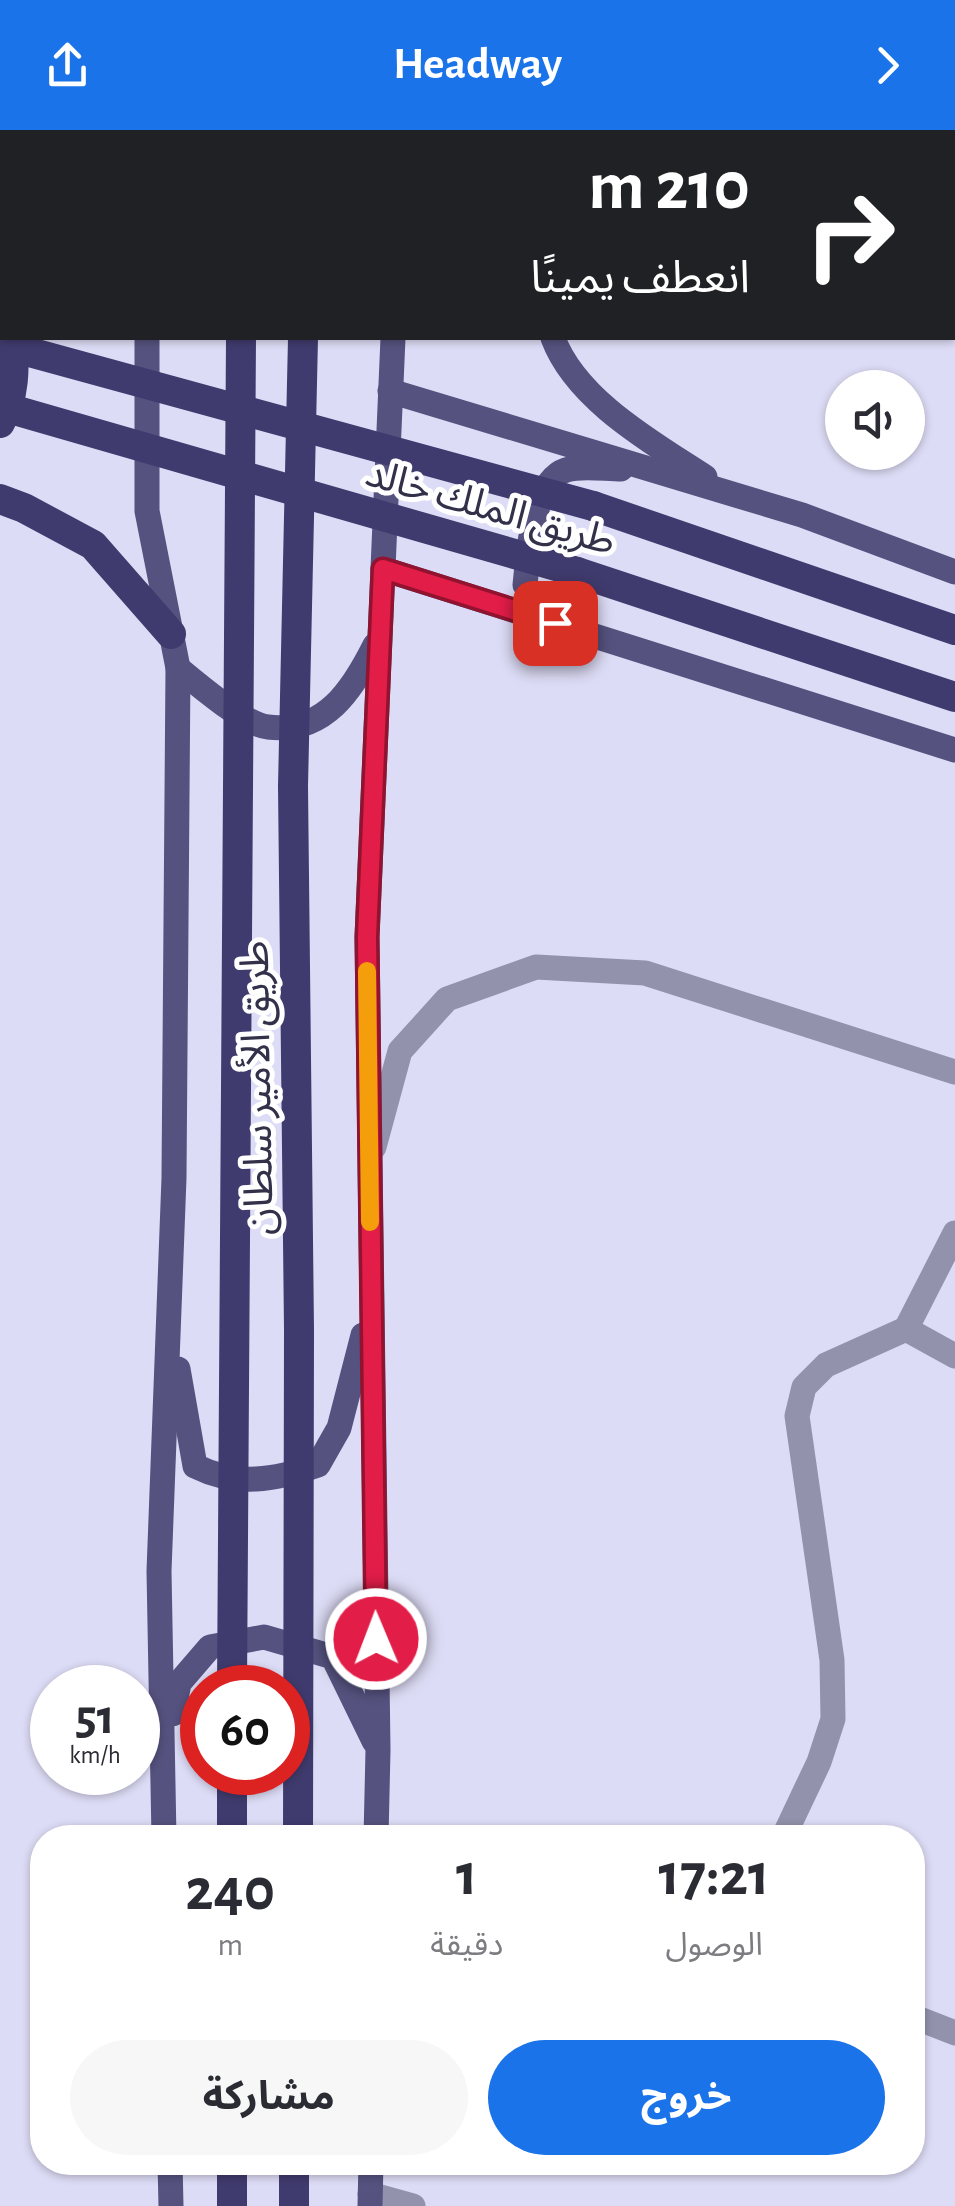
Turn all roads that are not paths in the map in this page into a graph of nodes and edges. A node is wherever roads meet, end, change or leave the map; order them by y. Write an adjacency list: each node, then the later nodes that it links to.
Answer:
1 (12, 340): 10 (highway)
2 (146, 340): 18 (main road)
3 (241, 340): 30 (highway, طريق الأمير سلطان, bridge)
4 (304, 340): 36 (highway, طريق الأمير سلطان, bridge)
5 (392, 340): 8 (main road)
6 (553, 340): 12 (main road)
7 (0, 344): 17 (highway, طريق الملك خالد, bridge)
8 (390, 391): 11 (main road, طريق الملك خالد); 14 (main road)
9 (0, 406): 21 (highway, طريق الملك خالد, bridge)
10 (0, 422)
11 (646, 468): 12 (main road, طريق الملك خالد); 16 (main road)
12 (730, 494): 15 (main road, طريق الملك خالد)
13 (0, 499): 18 (highway)
14 (383, 569): 16 (main road); 19 (main road)
15 (955, 572)
16 (555, 623): 22 (main road)
17 (955, 630)
18 (171, 634): 20 (main road)
19 (380, 637): 20 (main road); 24 (main road)
20 (178, 668): 27 (main road)
21 (955, 697)
22 (955, 750)
23 (955, 1072): 24 (street)
24 (370, 1161): 26 (main road)
25 (955, 1234): 28 (street)
26 (372, 1304): 27 (main road); 31 (main road)
27 (169, 1315): 32 (main road)
28 (906, 1329): 29 (street); 38 (street)
29 (955, 1356)
30 (232, 1665)
31 (378, 1750): 32 (main road); 37 (main road)
32 (163, 1771): 34 (main road)
33 (232, 1795): 35 (highway)
34 (164, 1825)
35 (232, 1825)
36 (298, 1825)
37 (376, 1825)
38 (789, 1825)
39 (925, 2021): 40 (street)
40 (955, 2033)
41 (170, 2175): 46 (main road)
42 (232, 2175): 47 (highway)
43 (294, 2175): 48 (highway)
44 (371, 2175): 45 (main road)
45 (370, 2200): 49 (street)
46 (170, 2206)
47 (232, 2206)
48 (294, 2206)
49 (413, 2206)

